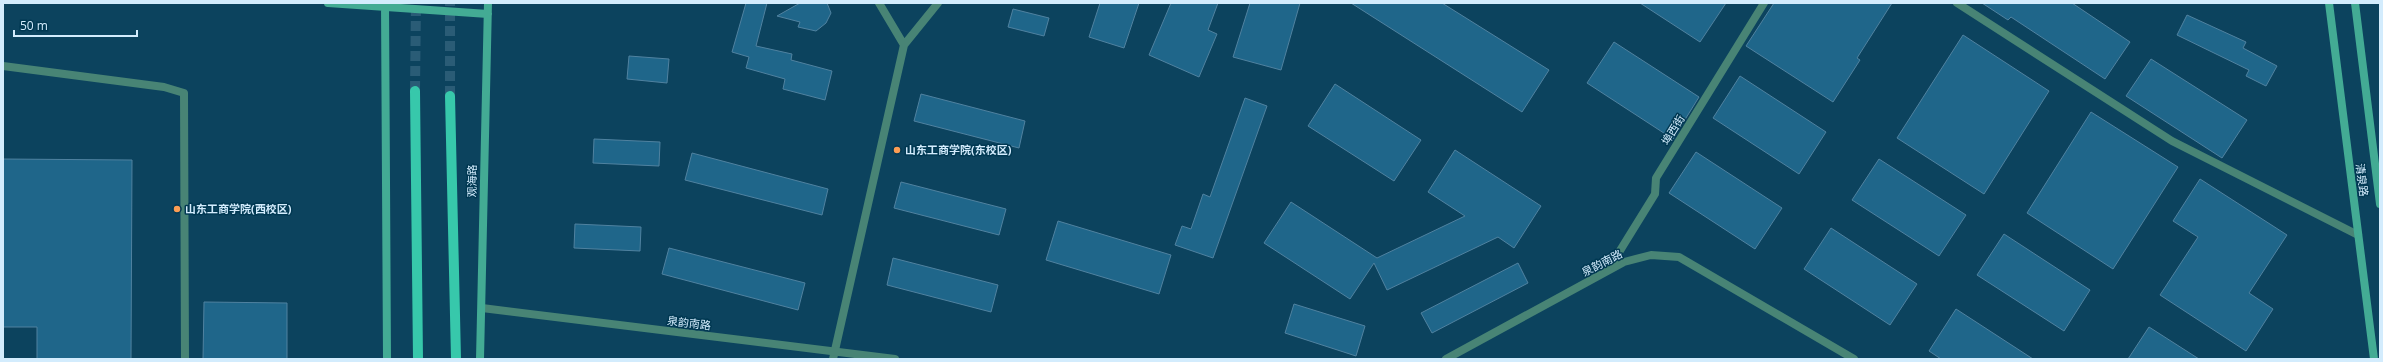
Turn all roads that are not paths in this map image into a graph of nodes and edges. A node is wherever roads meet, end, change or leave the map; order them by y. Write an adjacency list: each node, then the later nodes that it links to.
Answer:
1 (328, 3): 9 (main road)
2 (488, 3): 10 (main road, 观海路)
3 (879, 3): 11 (street)
4 (938, 3): 11 (street)
5 (1764, 3): 17 (street, 埠西街)
6 (1957, 3): 16 (street)
7 (2329, 3): 16 (main road, 清泉路)
8 (2355, 3): 15 (main road, 清泉路)
9 (385, 5): 10 (main road); 21 (main road)
10 (488, 14): 18 (main road, 观海路)
11 (904, 45): 19 (street)
12 (3, 66): 20 (street)
13 (415, 91): 22 (main road)
14 (450, 96): 23 (main road, 观海路)
15 (2380, 204)
16 (2358, 234): 28 (main road, 清泉路)
17 (1608, 270): 26 (street, 泉韵南路); 27 (street, 泉韵南路)
18 (482, 308): 19 (street, 泉韵南路); 24 (main road, 观海路)
19 (833, 355): 25 (street, 泉韵南路)
20 (185, 359)
21 (387, 359)
22 (418, 359)
23 (456, 359)
24 (480, 359)
25 (895, 359)
26 (1446, 359)
27 (1854, 359)
28 (2374, 359)

